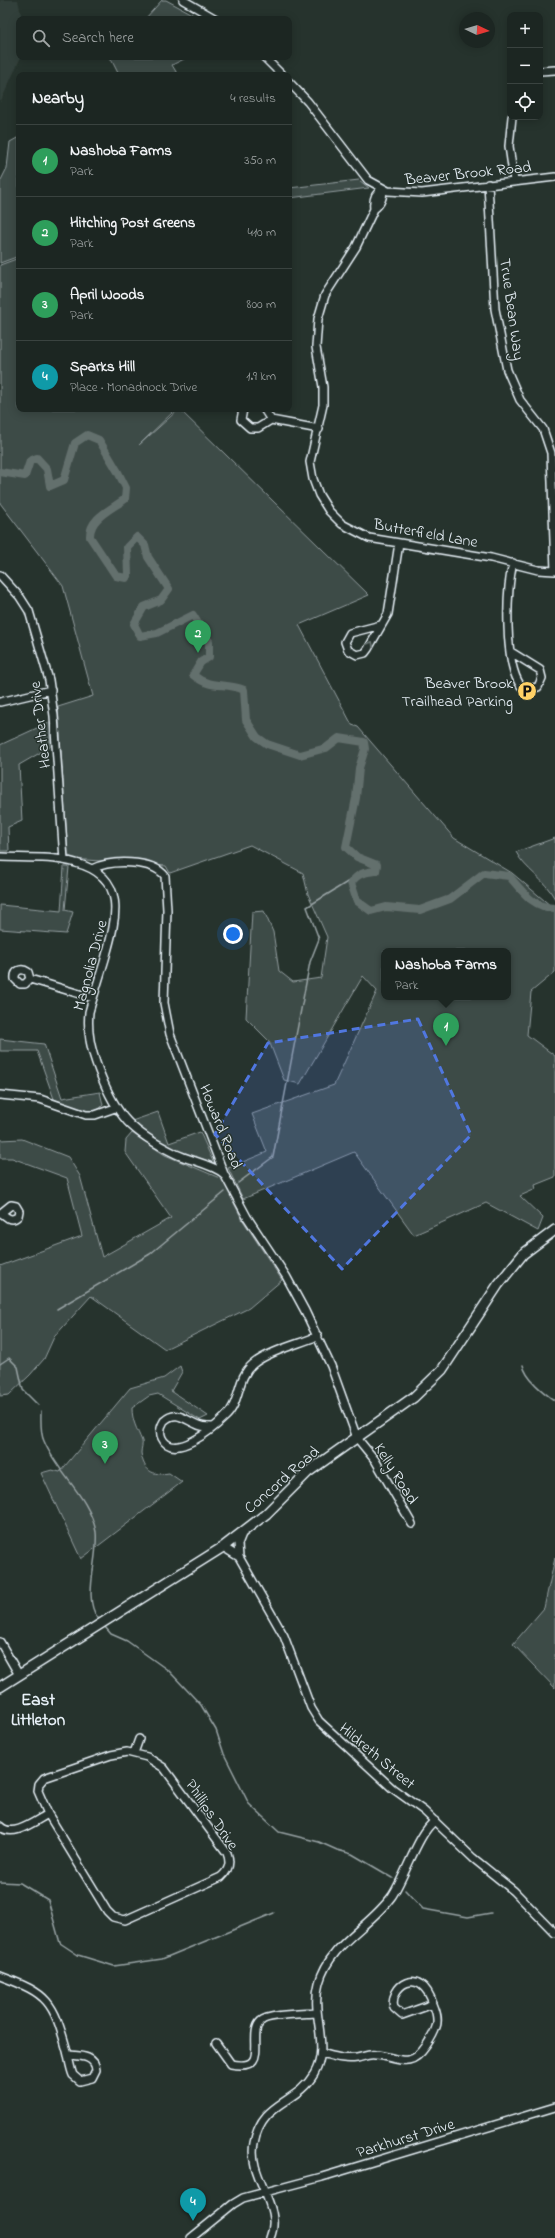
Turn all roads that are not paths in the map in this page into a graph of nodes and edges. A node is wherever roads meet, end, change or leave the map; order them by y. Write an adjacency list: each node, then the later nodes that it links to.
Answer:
1 (183, 0): 2 (street)
2 (211, 16)
3 (267, 60): 6 (street)
4 (555, 70): 5 (street)
5 (543, 71)
6 (279, 72)
7 (292, 85): 12 (street, Beaver Brook Road)
8 (512, 120): 10 (street)
9 (555, 177): 10 (street, Beaver Brook Road)
10 (514, 181): 11 (street, Beaver Brook Road)
11 (488, 184): 12 (street, Beaver Brook Road); 17 (street, True Bean Way)
12 (382, 189): 16 (street, Butterfield Lane)
13 (242, 412): 15 (street)
14 (266, 412): 15 (street)
15 (271, 420): 16 (street)
16 (319, 430): 18 (street, Butterfield Lane)
17 (554, 465): 20 (street, True Bean Way)
18 (399, 543): 19 (street, Butterfield Lane); 22 (street)
19 (513, 563): 20 (street, Butterfield Lane); 23 (street)
20 (555, 570)
21 (0, 575): 24 (street, Heather Drive)
22 (382, 625): 22 (street, one-way to 22)
23 (510, 652): 23 (street)
24 (51, 690): 25 (street); 27 (street, Heather Drive)
25 (0, 702)
26 (0, 857): 27 (street)
27 (64, 860): 28 (street)
28 (92, 869): 30 (street, Magnolia Drive); 33 (street, Howard Road)
29 (30, 979): 30 (street)
30 (93, 998): 32 (street, Magnolia Drive)
31 (0, 1095): 32 (street)
32 (115, 1108): 33 (street, Magnolia Drive)
33 (224, 1174): 35 (street, Howard Road)
34 (555, 1230): 37 (main road, Concord Road)
35 (318, 1336): 36 (street); 37 (street, Howard Road)
36 (212, 1427): 36 (street)
37 (357, 1438): 38 (street, Kelly Road); 39 (main road, Concord Road)
38 (412, 1524)
39 (242, 1534): 40 (main road, Concord Road); 41 (street)
40 (223, 1548): 41 (street); 43 (main road, Concord Road)
41 (239, 1557): 48 (street, Hildreth Street)
42 (0, 1642): 43 (street)
43 (19, 1676): 44 (main road, Concord Road)
44 (0, 1687)
45 (139, 1739): 46 (street)
46 (134, 1753): 47 (street, Phillips Drive); 47 (street, Phillips Drive)
47 (48, 1814): 49 (street)
48 (435, 1821): 50 (street, Hildreth Street); 53 (street)
49 (0, 1826)
50 (555, 1933)
51 (0, 1976): 56 (street)
52 (433, 2004): 52 (street); 55 (street)
53 (316, 2013): 54 (street); 55 (street)
54 (216, 2043)
55 (321, 2053): 58 (street)
56 (68, 2055): 56 (street)
57 (555, 2107): 58 (street, Parkhurst Drive)
58 (264, 2192): 59 (street, Parkhurst Drive); 60 (street)
59 (191, 2238)
60 (270, 2238)

